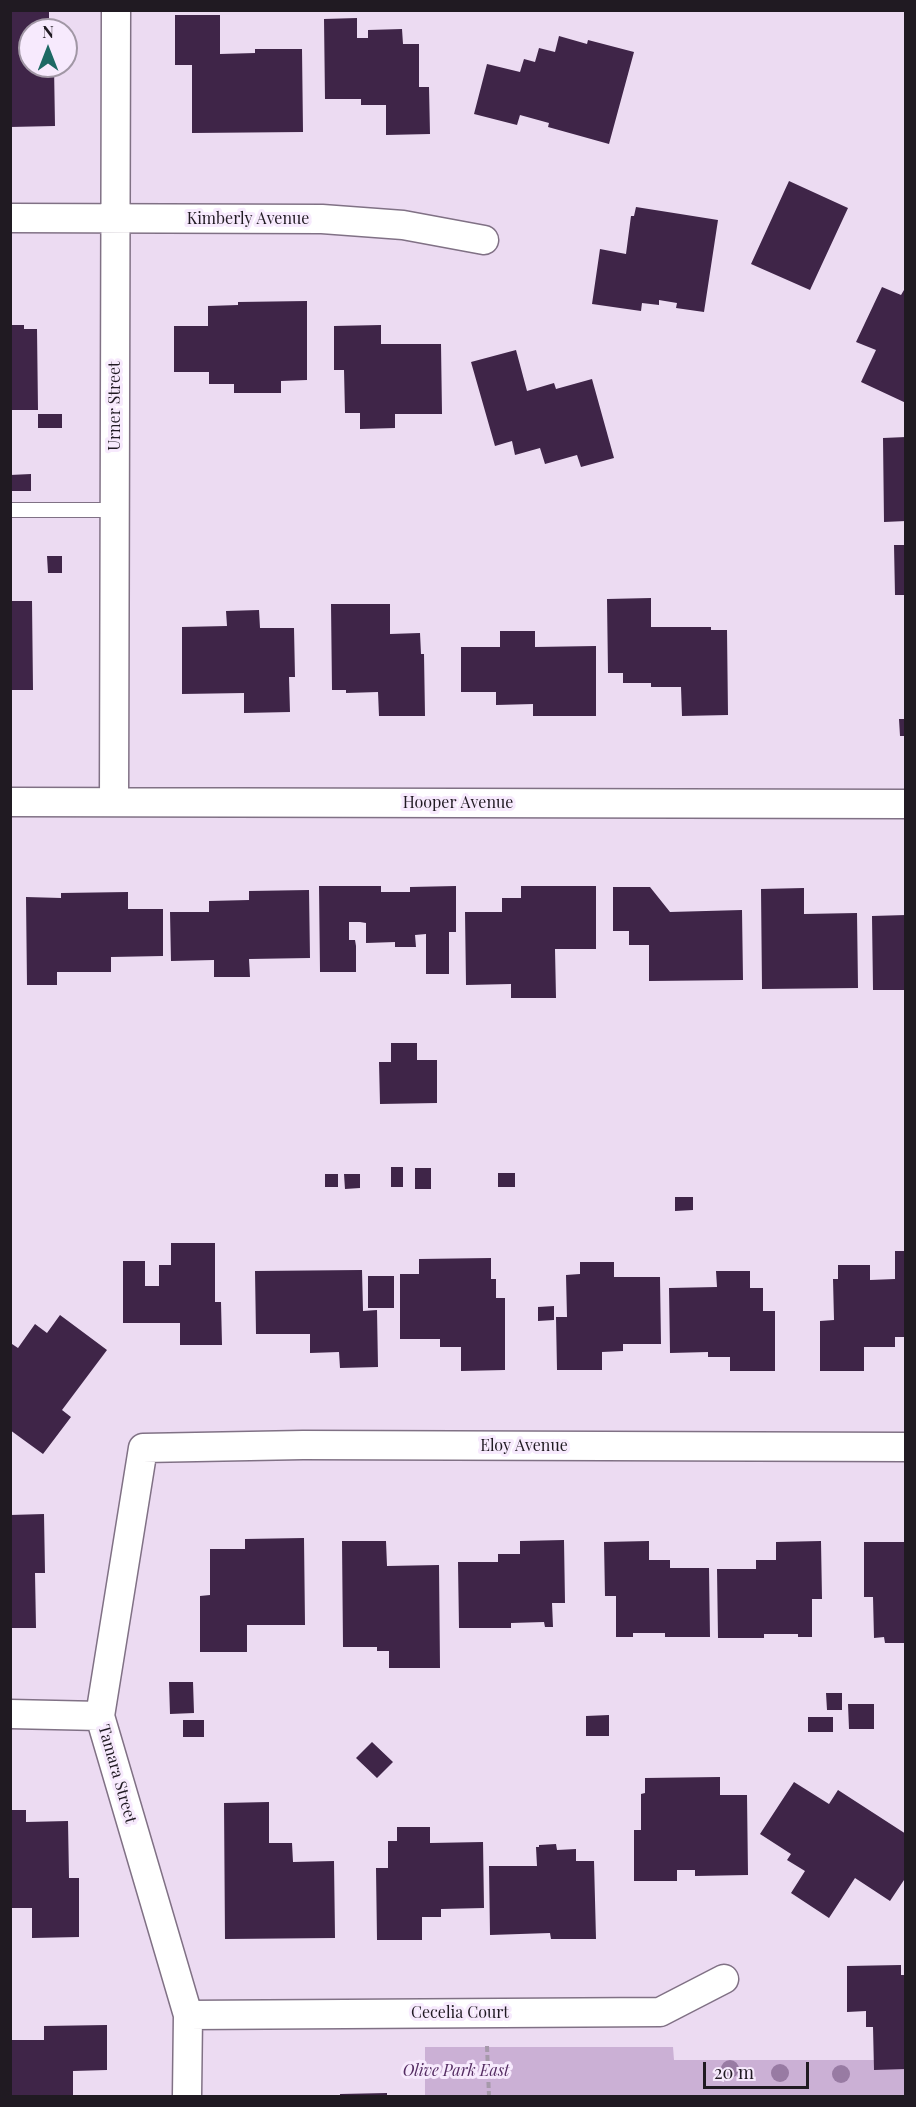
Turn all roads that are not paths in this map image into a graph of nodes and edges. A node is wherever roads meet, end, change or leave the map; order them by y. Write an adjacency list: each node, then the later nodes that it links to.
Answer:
1 (116, 10): 3 (street, Urner Street)
2 (10, 219): 3 (street, Kimberly Avenue)
3 (116, 219): 4 (street, Kimberly Avenue); 6 (street, Urner Street)
4 (484, 240)
5 (10, 510): 6 (lane)
6 (115, 510): 8 (street, Urner Street)
7 (10, 802): 8 (street, Hooper Avenue)
8 (114, 802): 9 (street, Hooper Avenue)
9 (906, 804)
10 (906, 1447): 11 (street, Eloy Avenue)
11 (143, 1448): 13 (street, Tamara Street)
12 (10, 1714): 13 (street)
13 (100, 1716): 15 (street, Tamara Street)
14 (724, 1979): 15 (street, Cecelia Court)
15 (188, 2015): 16 (street, Tamara Street)
16 (188, 2097)

